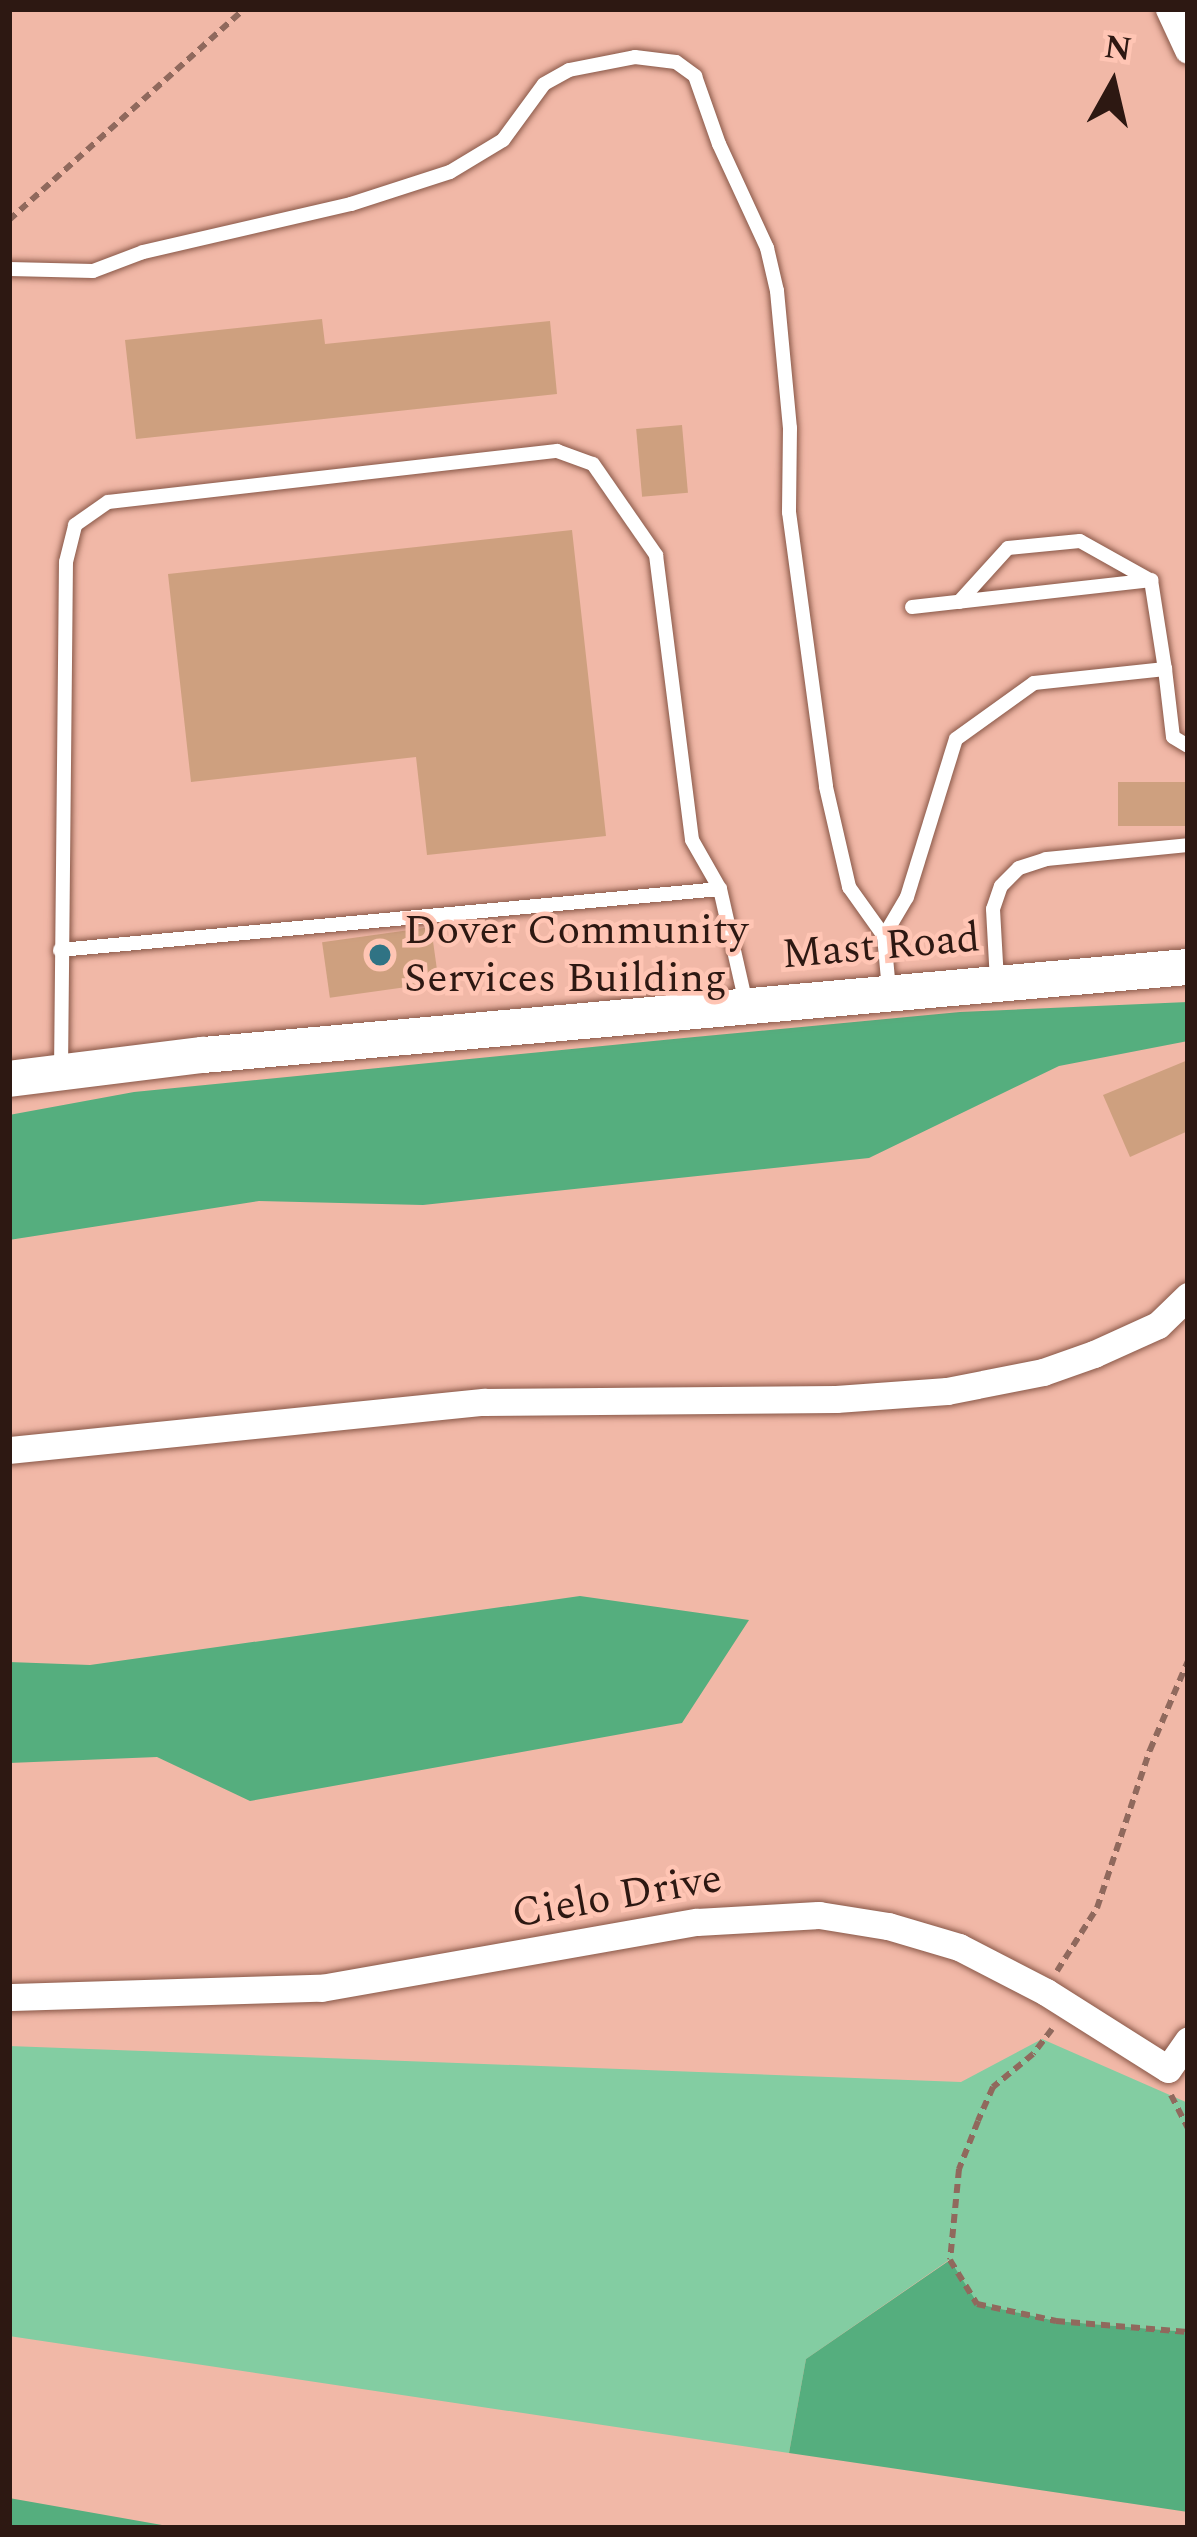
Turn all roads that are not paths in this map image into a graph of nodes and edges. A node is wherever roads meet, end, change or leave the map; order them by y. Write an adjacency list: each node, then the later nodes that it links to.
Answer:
1 (1169, 9): 2 (street)
2 (1188, 50)
3 (9, 269): 11 (lane)
4 (1151, 580): 5 (lane); 5 (lane); 7 (lane)
5 (959, 602): 6 (lane)
6 (912, 607)
7 (1165, 669): 8 (lane); 11 (lane)
8 (1188, 746)
9 (1188, 845): 14 (lane)
10 (720, 889): 12 (lane); 12 (lane); 16 (lane)
11 (884, 936): 15 (lane)
12 (60, 950): 17 (lane)
13 (1188, 967): 14 (street, Mast Road)
14 (997, 981): 15 (street, Mast Road)
15 (889, 990): 16 (street, Mast Road)
16 (746, 1005): 17 (street, Mast Road)
17 (61, 1072): 18 (street, Mast Road)
18 (9, 1079)
19 (1188, 1296): 20 (street)
20 (1158, 1325): 21 (street); 22 (street)
21 (1188, 1326)
22 (9, 1450)
23 (9, 1997): 24 (street, Cielo Drive)
24 (1188, 2039)

